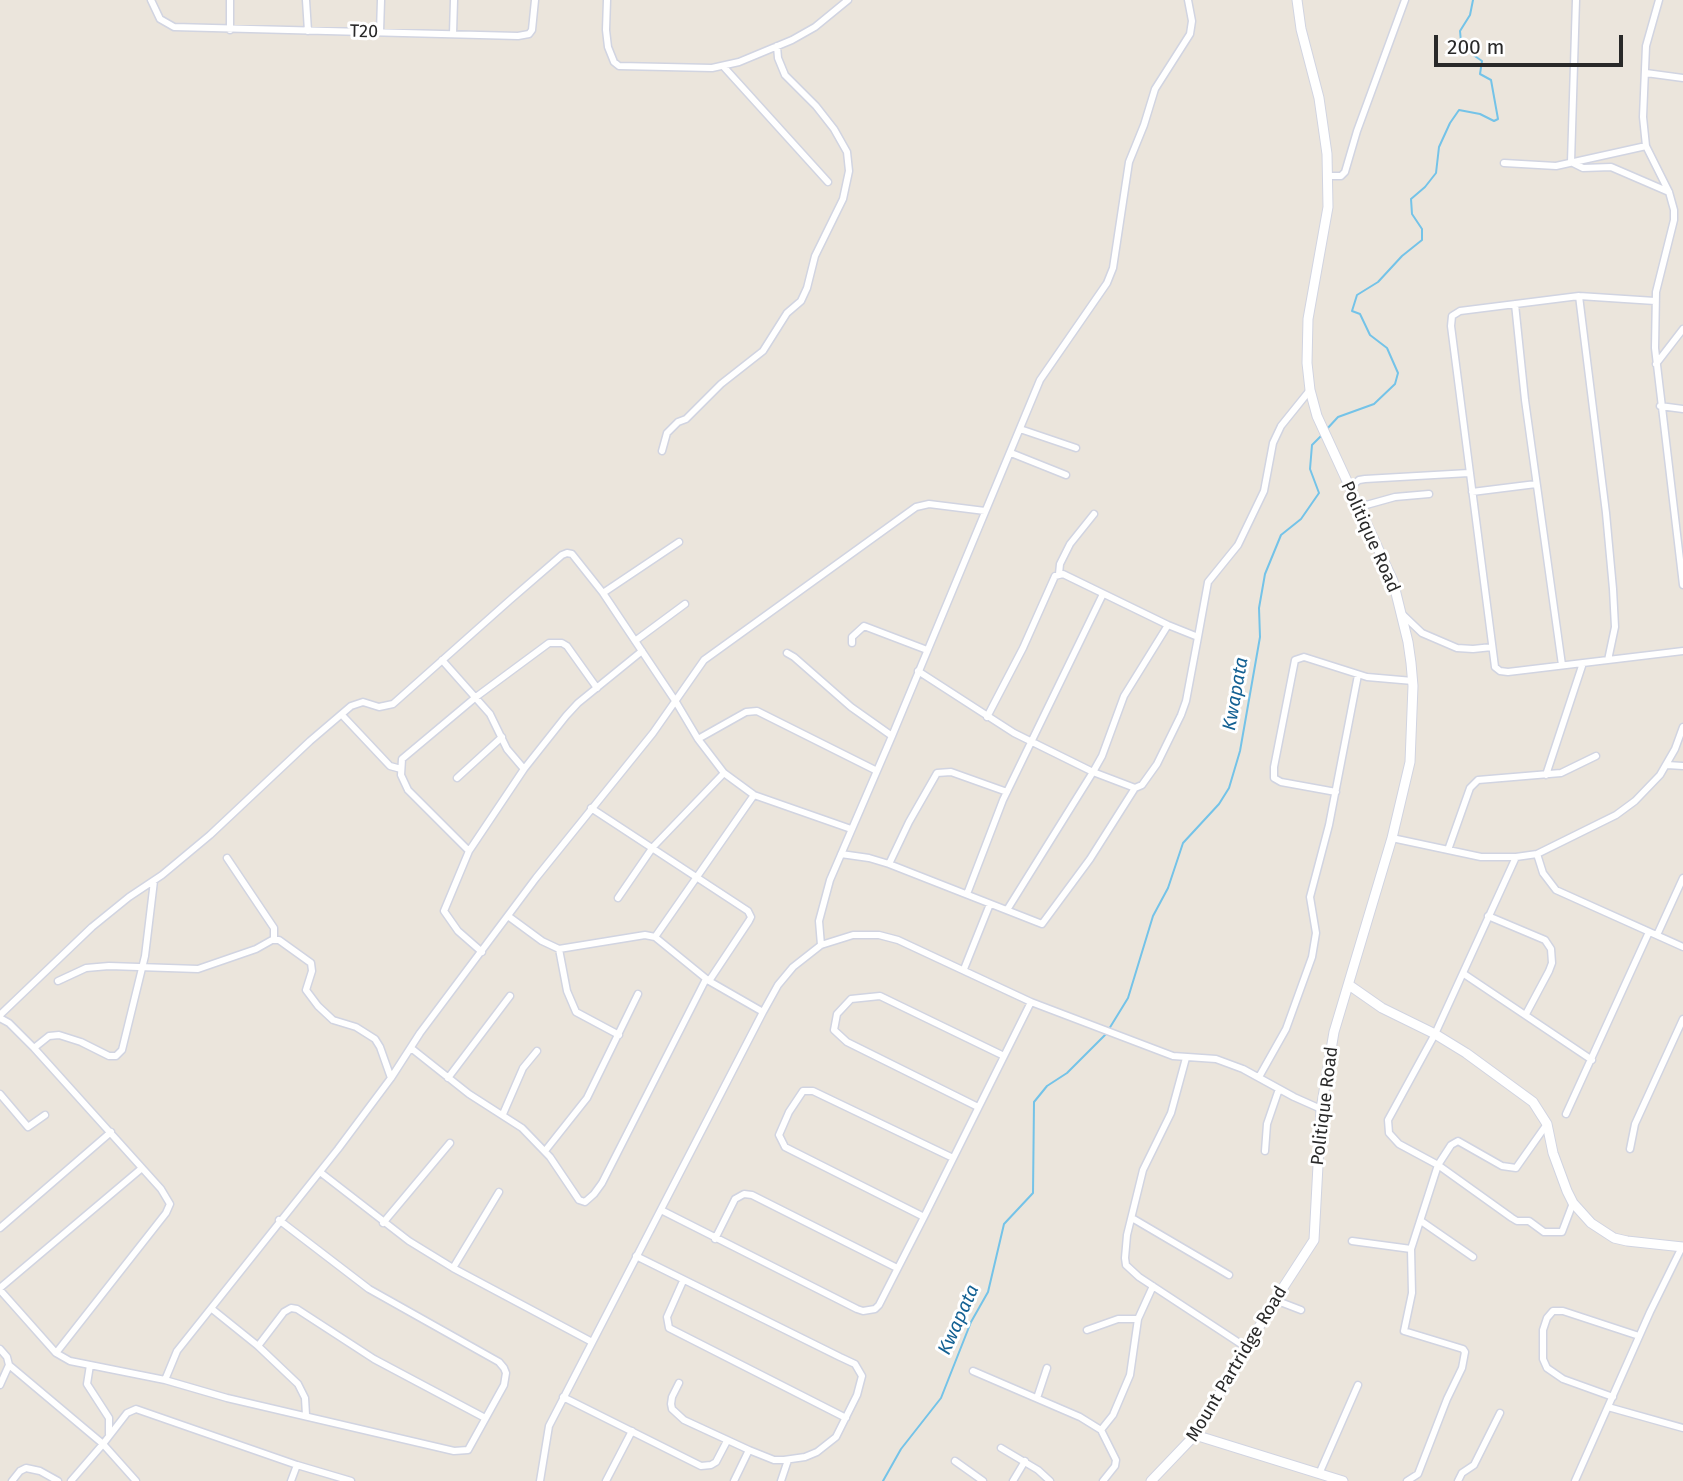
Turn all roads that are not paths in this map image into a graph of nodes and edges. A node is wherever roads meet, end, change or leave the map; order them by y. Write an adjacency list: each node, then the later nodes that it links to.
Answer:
1 (151, 0): 14 (street, T20)
2 (230, 0): 14 (street)
3 (306, 0): 15 (street)
4 (381, 0): 16 (street)
5 (454, 0): 17 (street)
6 (534, 0): 17 (street, T20)
7 (607, 0): 19 (street)
8 (848, 0): 18 (street)
9 (1188, 0): 36 (street)
10 (1297, 0): 25 (street, Politique Road)
11 (1405, 0): 25 (street)
12 (1576, 0): 23 (street)
13 (1658, 0): 20 (street)
14 (230, 30): 15 (street, T20)
15 (308, 31): 16 (street, T20)
16 (380, 33): 17 (street, T20)
17 (453, 34)
18 (777, 46): 19 (street); 38 (street)
19 (723, 66): 26 (street)
20 (1646, 73): 21 (street); 22 (street)
21 (1683, 78)
22 (1646, 146): 23 (street); 27 (street)
23 (1572, 162): 24 (street); 27 (street)
24 (1504, 163)
25 (1328, 176): 33 (street, Politique Road)
26 (828, 182)
27 (1669, 192): 29 (street)
28 (1578, 296): 29 (street); 30 (street); 66 (street)
29 (1655, 301): 32 (street)
30 (1515, 304): 40 (street); 42 (street)
31 (1683, 329): 32 (street)
32 (1656, 363): 34 (street)
33 (1310, 390): 43 (street, Politique Road); 57 (street)
34 (1660, 405): 35 (street); 51 (street)
35 (1683, 408)
36 (1020, 429): 37 (street); 39 (street)
37 (1076, 448)
38 (662, 451)
39 (1011, 453): 41 (street); 47 (street)
40 (1469, 473): 43 (street); 44 (street)
41 (1066, 475)
42 (1536, 484): 44 (street); 68 (street)
43 (1349, 488): 46 (street, Politique Road)
44 (1472, 492): 60 (street)
45 (1429, 494): 46 (street)
46 (1359, 507): 55 (street, Politique Road)
47 (985, 511): 61 (street); 74 (street)
48 (1094, 514): 50 (street)
49 (679, 542): 52 (street)
50 (1059, 574): 53 (street); 76 (street)
51 (1683, 585)
52 (603, 593): 58 (street); 65 (street)
53 (1103, 594): 56 (street); 81 (street)
54 (685, 604): 58 (street)
55 (1401, 613): 60 (street); 71 (street, Politique Road)
56 (1168, 625): 57 (street); 88 (street)
57 (1198, 637): 92 (street)
58 (635, 641): 62 (street)
59 (852, 643): 61 (street)
60 (1492, 647): 68 (street)
61 (927, 650): 69 (street)
62 (642, 651): 72 (street); 74 (street)
63 (1683, 651): 66 (street)
64 (787, 653): 78 (street)
65 (442, 660): 73 (street); 75 (street)
66 (1608, 660): 67 (street)
67 (1583, 663): 68 (street); 90 (street)
68 (1562, 665)
69 (918, 671): 76 (street); 78 (street)
70 (1358, 675): 71 (street); 94 (street); 94 (street)
71 (1413, 681): 98 (street, Politique Road)
72 (597, 688): 73 (street); 86 (street)
73 (476, 697): 79 (street); 85 (street)
74 (676, 702): 80 (street); 96 (street)
75 (342, 715): 85 (street); 109 (street)
76 (987, 717): 81 (street)
77 (1683, 727): 83 (street)
78 (892, 736): 87 (street)
79 (502, 737): 86 (street); 91 (street)
80 (698, 739): 87 (street); 89 (street)
81 (1031, 742): 88 (street); 93 (street)
82 (1596, 756): 90 (street)
83 (1667, 765): 84 (street); 103 (street)
84 (1683, 766)
85 (401, 769): 101 (street)
86 (524, 769): 101 (street)
87 (877, 771): 97 (street)
88 (1093, 772): 92 (street); 113 (street)
89 (724, 773): 95 (street); 99 (street)
90 (1546, 775): 100 (street)
91 (457, 778)
92 (1135, 788): 113 (street)
93 (1007, 792): 106 (street); 110 (street)
94 (1336, 792): 145 (street)
95 (754, 795): 97 (street); 107 (street)
96 (591, 808): 99 (street); 114 (street)
97 (851, 829): 102 (street)
98 (1392, 838): 100 (street); 129 (street, Politique Road)
99 (653, 847): 107 (street); 111 (street)
100 (1448, 850): 105 (street)
101 (469, 851): 123 (street)
102 (841, 853): 106 (street); 120 (street)
103 (1537, 854): 105 (street); 116 (street)
104 (227, 858): 119 (street)
105 (1516, 858): 115 (street)
106 (889, 864): 110 (street)
107 (698, 876): 118 (street); 127 (street)
108 (1683, 878): 117 (street)
109 (154, 881): 124 (street); 135 (street)
110 (967, 894): 112 (street)
111 (618, 898)
112 (990, 904): 113 (street); 125 (street)
113 (1007, 910)
114 (508, 916): 122 (street); 123 (street)
115 (1488, 916): 126 (street); 134 (street)
116 (1648, 932): 117 (street); 144 (street)
117 (1657, 935): 121 (street)
118 (655, 937): 122 (street); 127 (street)
119 (274, 939): 124 (street); 146 (street)
120 (821, 945): 125 (street); 133 (street)
121 (1683, 947)
122 (559, 949): 138 (street)
123 (482, 952): 140 (street)
124 (143, 967): 128 (street); 139 (street)
125 (964, 969): 132 (street)
126 (1464, 974): 134 (street); 137 (street)
127 (707, 980): 133 (street); 159 (street)
128 (58, 981)
129 (1349, 985): 137 (street); 151 (street, Politique Road)
130 (638, 994): 138 (street)
131 (510, 996): 147 (street)
132 (1031, 1002): 142 (street); 143 (street)
133 (763, 1012): 167 (street)
134 (1526, 1014): 144 (street)
135 (0, 1017): 139 (street)
136 (1683, 1019): 158 (street)
137 (1435, 1034): 155 (street); 162 (street)
138 (619, 1035): 159 (street)
139 (34, 1048): 156 (street)
140 (411, 1048): 146 (street); 147 (street)
141 (537, 1051): 152 (street)
142 (1004, 1056): 150 (street); 150 (street)
143 (1186, 1058): 145 (street); 169 (street)
144 (1592, 1060): 153 (street)
145 (1259, 1077): 148 (street)
146 (391, 1078): 164 (street)
147 (449, 1078): 152 (street)
148 (1279, 1089): 151 (street); 160 (street)
149 (0, 1094): 154 (street)
150 (978, 1107): 161 (street)
151 (1321, 1109): 175 (street, Politique Road)
152 (503, 1114): 159 (street)
153 (1566, 1114)
154 (45, 1115)
155 (1546, 1124): 162 (street); 166 (street)
156 (111, 1132): 163 (street); 173 (street)
157 (450, 1143): 172 (street)
158 (1630, 1149)
159 (545, 1151)
160 (1265, 1152)
161 (953, 1158): 168 (street); 168 (street)
162 (1438, 1165): 166 (street); 171 (street)
163 (142, 1168): 186 (street); 197 (street)
164 (320, 1172): 170 (street); 172 (street)
165 (499, 1192): 181 (street)
166 (1573, 1203): 177 (street)
167 (661, 1210): 174 (street); 179 (street)
168 (924, 1217): 182 (street)
169 (1132, 1218): 183 (street); 185 (street)
170 (279, 1220): 188 (street); 212 (street)
171 (1421, 1221): 178 (street); 180 (street)
172 (383, 1223): 181 (street)
173 (0, 1227)
174 (715, 1239): 182 (street); 182 (street)
175 (1314, 1240): 187 (street, Mount Partridge Road)
176 (1352, 1241): 178 (street)
177 (1682, 1247): 192 (street)
178 (1411, 1250): 244 (street)
179 (636, 1256): 184 (street); 193 (street)
180 (1473, 1257)
181 (453, 1268): 193 (street)
182 (897, 1268)
183 (1228, 1275)
184 (683, 1281): 213 (street); 213 (street)
185 (1153, 1286): 190 (street); 195 (street)
186 (0, 1289): 197 (street)
187 (1275, 1300): 189 (street); 195 (street, Mount Partridge Road)
188 (212, 1309): 194 (street); 202 (street)
189 (1301, 1310)
190 (1138, 1319): 191 (street); 215 (street)
191 (1087, 1330)
192 (1639, 1336): 207 (street); 207 (street)
193 (592, 1342): 206 (street)
194 (258, 1346): 211 (street); 212 (street)
195 (1247, 1348): 217 (street, Mount Partridge Road)
196 (0, 1349): 198 (street)
197 (56, 1353): 199 (street)
198 (9, 1365): 204 (street); 220 (street)
199 (90, 1365): 202 (street); 218 (street)
200 (1047, 1368): 208 (street)
201 (973, 1371): 208 (street)
202 (165, 1380): 211 (street)
203 (678, 1383): 219 (street)
204 (0, 1385)
205 (1357, 1385): 227 (street)
206 (563, 1396): 216 (street); 234 (street)
207 (1613, 1397): 209 (street)
208 (1037, 1398): 215 (street)
209 (1608, 1407): 214 (street); 246 (street)
210 (1500, 1413): 245 (street)
211 (306, 1415): 212 (street)
212 (485, 1418)
213 (846, 1418): 223 (street)
214 (1683, 1428)
215 (1101, 1430): 241 (street)
216 (632, 1432): 219 (street); 235 (street)
217 (1195, 1435): 227 (street); 242 (street, Mount Partridge Road)
218 (109, 1436): 220 (street); 226 (street)
219 (727, 1441): 222 (street)
220 (103, 1444): 230 (street); 231 (street)
221 (1001, 1448): 225 (street)
222 (749, 1450): 223 (street); 236 (street)
223 (788, 1460): 237 (street)
224 (955, 1461): 238 (street)
225 (1025, 1461): 239 (street); 240 (street)
226 (297, 1465): 232 (street); 233 (street)
227 (1319, 1474): 243 (street)
228 (12, 1481): 229 (street)
229 (58, 1481)
230 (71, 1481)
231 (136, 1481)
232 (291, 1481)
233 (351, 1481)
234 (540, 1481)
235 (606, 1481)
236 (734, 1481)
237 (781, 1481)
238 (983, 1481)
239 (1013, 1481)
240 (1050, 1481)
241 (1103, 1481)
242 (1151, 1481)
243 (1343, 1481)
244 (1408, 1481)
245 (1458, 1481)
246 (1575, 1481)

